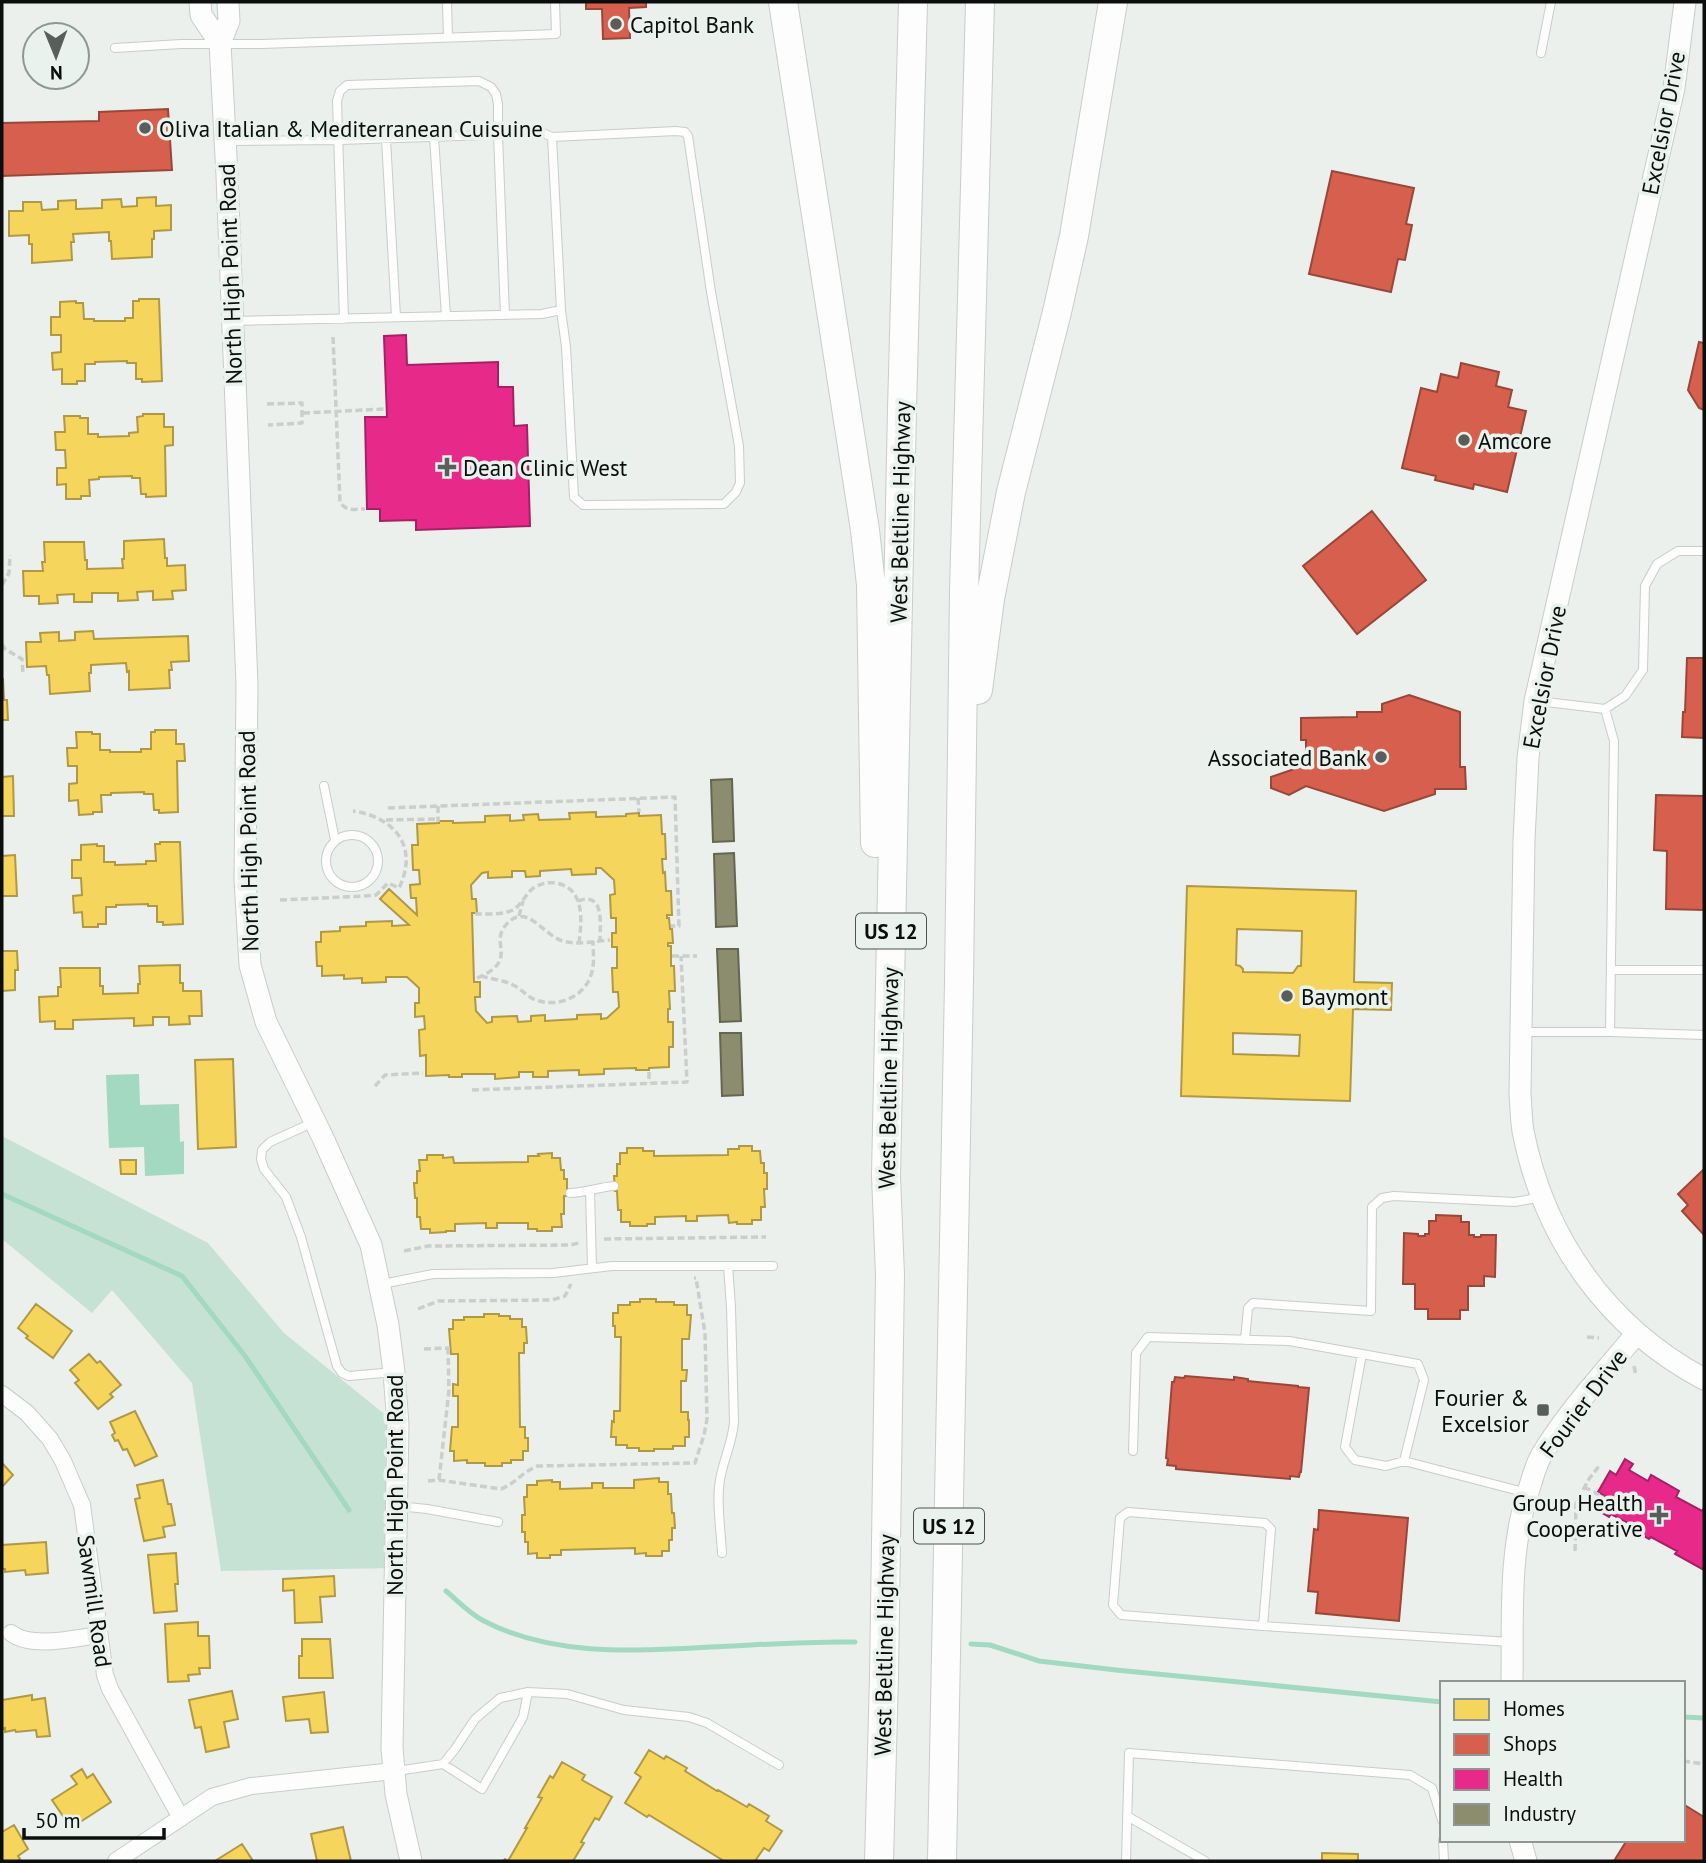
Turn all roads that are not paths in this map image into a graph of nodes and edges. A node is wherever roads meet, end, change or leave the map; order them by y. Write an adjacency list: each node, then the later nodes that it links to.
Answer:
1 (200, 2): 12 (street)
2 (228, 2): 12 (street, North High Point Road)
3 (447, 2): 11 (lane)
4 (555, 2): 11 (lane)
5 (783, 2): 39 (highway)
6 (914, 2): 39 (highway, West Beltline Highway / US 12)
7 (980, 2): 34 (highway, US 12)
8 (1113, 2): 34 (highway)
9 (1551, 2): 14 (lane)
10 (1685, 2): 28 (street, Excelsior Drive)
11 (448, 37): 12 (lane)
12 (220, 43): 13 (lane); 20 (street, North High Point Road)
13 (115, 48)
14 (1541, 53)
15 (498, 135): 16 (lane); 17 (lane); 19 (lane); 22 (lane)
16 (435, 137): 18 (lane); 23 (lane)
17 (552, 137): 21 (lane); 21 (lane)
18 (386, 139): 19 (lane); 24 (lane)
19 (340, 140): 20 (lane); 25 (lane)
20 (225, 141): 26 (street, North High Point Road)
21 (561, 310): 22 (lane)
22 (505, 314): 23 (lane)
23 (446, 316): 24 (lane)
24 (396, 317): 25 (lane)
25 (344, 319): 26 (lane)
26 (231, 321): 38 (street, North High Point Road)
27 (1704, 551): 29 (lane)
28 (1535, 701): 29 (lane); 35 (street, Excelsior Drive)
29 (1605, 709): 32 (lane)
30 (324, 786): 31 (lane)
31 (335, 840): 31 (lane)
32 (1611, 970): 33 (lane); 36 (lane)
33 (1704, 970)
34 (959, 982): 77 (highway, US 12)
35 (1521, 1032): 36 (lane); 43 (street, Excelsior Drive)
36 (1610, 1032): 37 (lane)
37 (1704, 1035)
38 (315, 1121): 47 (street, North High Point Road); 51 (lane)
39 (886, 1176): 76 (highway, West Beltline Highway / US 12)
40 (614, 1186): 41 (lane)
41 (590, 1190): 42 (lane); 46 (lane)
42 (570, 1193)
43 (1542, 1197): 48 (street, Excelsior Drive); 49 (lane)
44 (728, 1266): 45 (lane); 46 (lane); 59 (lane)
45 (773, 1266)
46 (592, 1268): 47 (lane)
47 (380, 1285): 51 (street, North High Point Road)
48 (1637, 1333): 52 (street, Excelsior Drive); 56 (street, Fourier Drive)
49 (1245, 1340): 50 (lane); 54 (lane)
50 (1362, 1354): 55 (lane); 55 (lane)
51 (394, 1373): 57 (street, North High Point Road)
52 (1704, 1380)
53 (2, 1394): 62 (street, Sawmill Road)
54 (1133, 1451)
55 (1404, 1461): 56 (lane)
56 (1527, 1493): 63 (street, Fourier Drive)
57 (396, 1506): 58 (lane); 68 (street, North High Point Road)
58 (498, 1522)
59 (722, 1553)
60 (1263, 1626): 60 (lane); 63 (lane)
61 (5, 1633): 62 (street)
62 (99, 1635): 71 (street, Sawmill Road)
63 (1513, 1642): 64 (street, Fourier Drive)
64 (1512, 1681)
65 (528, 1692): 66 (lane); 66 (lane); 67 (lane)
66 (443, 1764): 68 (lane)
67 (779, 1765)
68 (394, 1772): 71 (street); 75 (street, North High Point Road)
69 (1440, 1814): 70 (lane)
70 (1127, 1816): 78 (lane); 79 (lane)
71 (181, 1818): 74 (street)
72 (1443, 1842): 80 (lane)
73 (1521, 1842): 81 (street)
74 (116, 1861)
75 (411, 1861)
76 (879, 1861)
77 (942, 1861)
78 (1126, 1861)
79 (1205, 1861)
80 (1444, 1861)
81 (1526, 1861)

